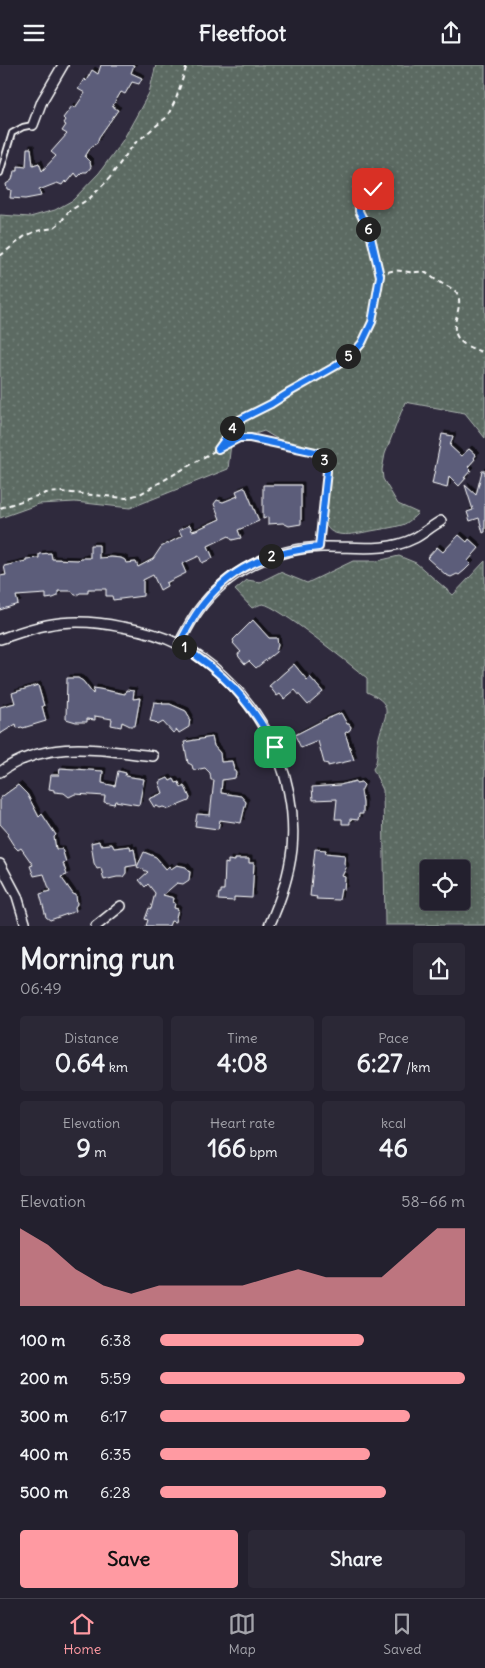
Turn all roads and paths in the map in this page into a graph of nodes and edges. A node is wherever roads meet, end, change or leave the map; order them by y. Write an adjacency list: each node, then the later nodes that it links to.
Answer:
1 (63, 65): 3 (street)
2 (187, 65): 6 (path)
3 (33, 125): 4 (lane)
4 (0, 173)
5 (373, 189): 7 (path)
6 (0, 255)
7 (380, 276): 8 (path); 9 (path)
8 (485, 354)
9 (218, 449): 10 (path); 12 (path)
10 (0, 508)
11 (440, 521): 12 (street)
12 (319, 547): 14 (street)
13 (0, 639): 14 (street)
14 (179, 644): 21 (street)
15 (153, 756): 16 (street)
16 (0, 772)
17 (0, 864): 19 (street)
18 (121, 906): 20 (street)
19 (26, 925)
20 (96, 925)
21 (269, 925)

